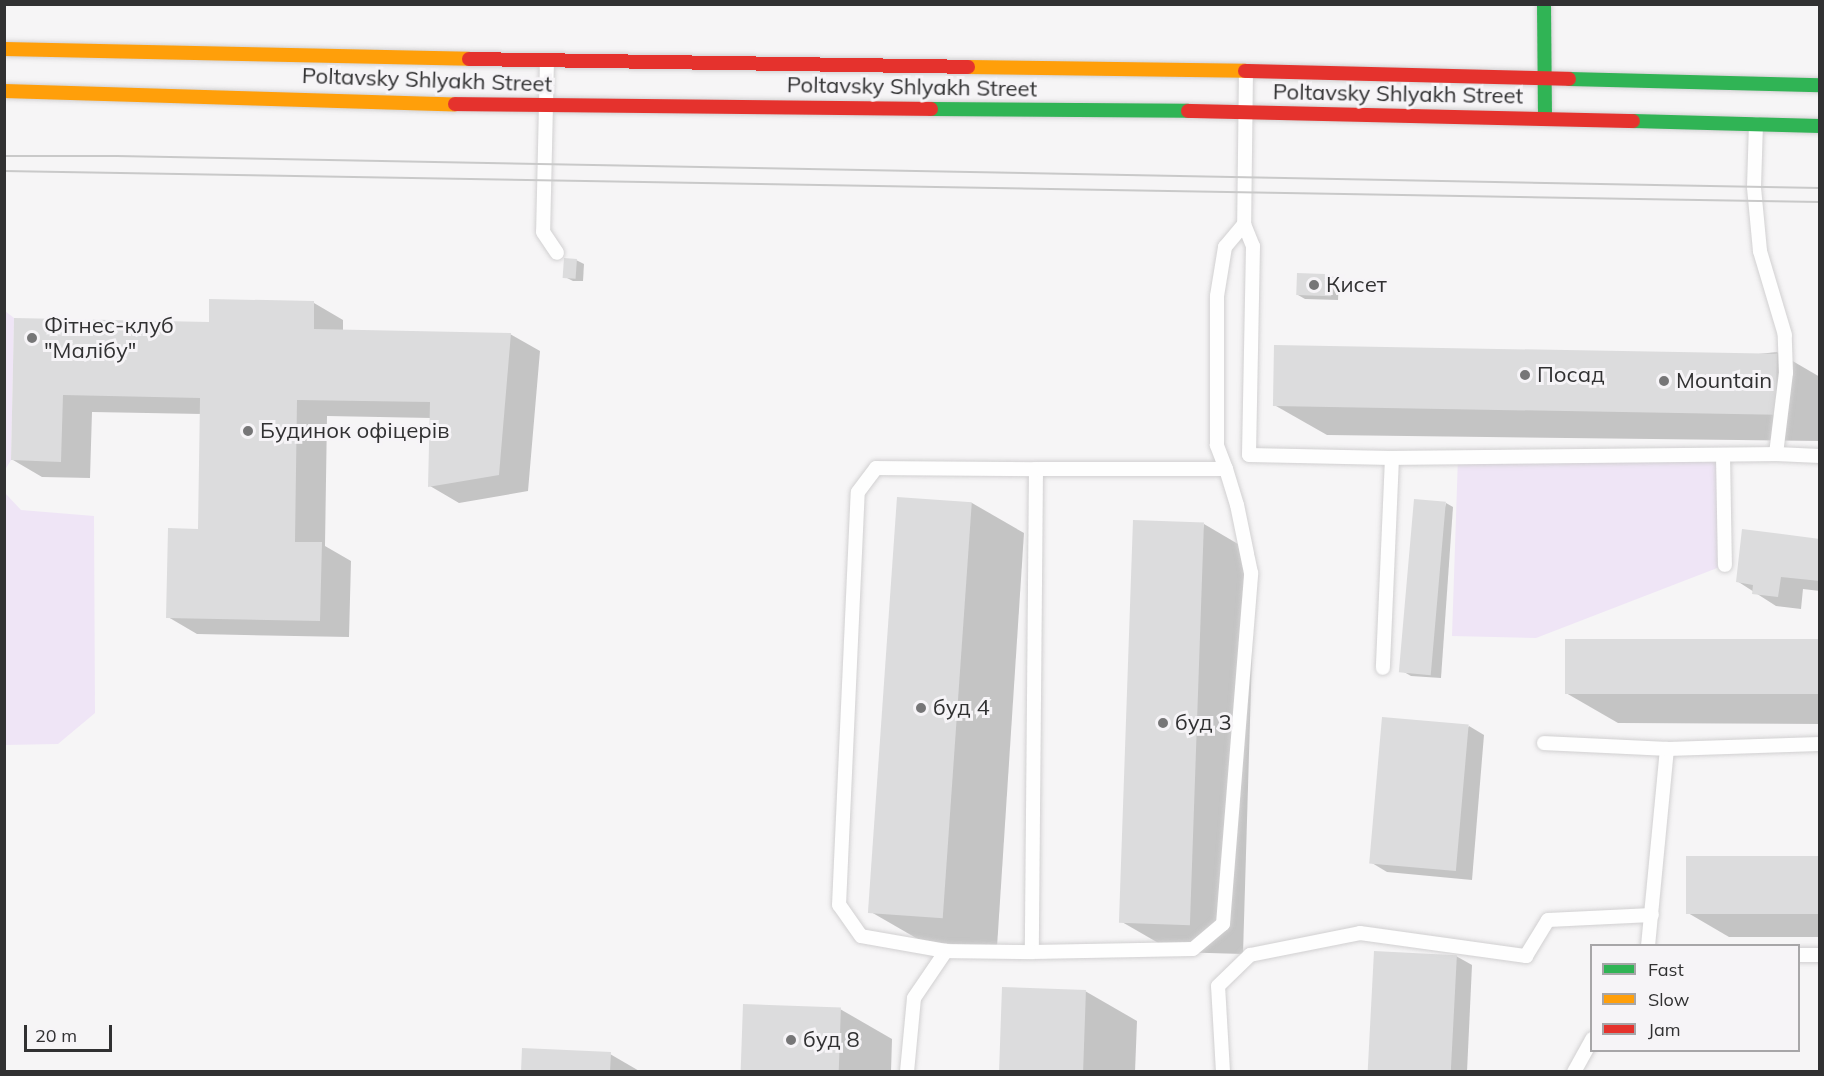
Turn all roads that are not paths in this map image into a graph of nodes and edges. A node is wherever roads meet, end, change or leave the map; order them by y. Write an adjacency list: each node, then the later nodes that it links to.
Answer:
1 (1544, 4): 5 (main road)
2 (4, 49): 3 (main road, Poltavsky Shlyakh Street)
3 (547, 60): 4 (main road, Poltavsky Shlyakh Street); 8 (lane)
4 (1246, 71): 5 (main road, Poltavsky Shlyakh Street); 9 (lane)
5 (1545, 78): 6 (main road, Poltavsky Shlyakh Street); 10 (main road)
6 (1820, 85)
7 (4, 91): 8 (main road, Poltavsky Shlyakh Street)
8 (545, 105): 9 (main road, Poltavsky Shlyakh Street); 14 (lane)
9 (1245, 112): 10 (main road, Poltavsky Shlyakh Street); 13 (lane)
10 (1545, 118): 11 (main road, Poltavsky Shlyakh Street)
11 (1756, 124): 12 (main road, Poltavsky Shlyakh Street); 15 (lane)
12 (1820, 126)
13 (1244, 224): 18 (lane); 20 (lane)
14 (557, 253)
15 (1776, 454): 16 (lane); 17 (lane)
16 (1723, 455): 18 (lane); 21 (lane)
17 (1820, 456)
18 (1392, 458): 22 (lane)
19 (1036, 469): 20 (lane); 28 (lane); 29 (lane)
20 (1226, 469): 29 (lane)
21 (1725, 565)
22 (1383, 668)
23 (1544, 743): 25 (lane)
24 (1820, 744): 25 (lane)
25 (1667, 749): 26 (lane)
26 (1652, 915): 27 (lane); 34 (lane)
27 (1648, 944)
28 (946, 951): 29 (lane); 33 (lane)
29 (1032, 952)
30 (1800, 955): 31 (lane)
31 (1820, 955)
32 (1590, 1043): 35 (lane)
33 (907, 1071)
34 (1223, 1071)
35 (1574, 1071)

